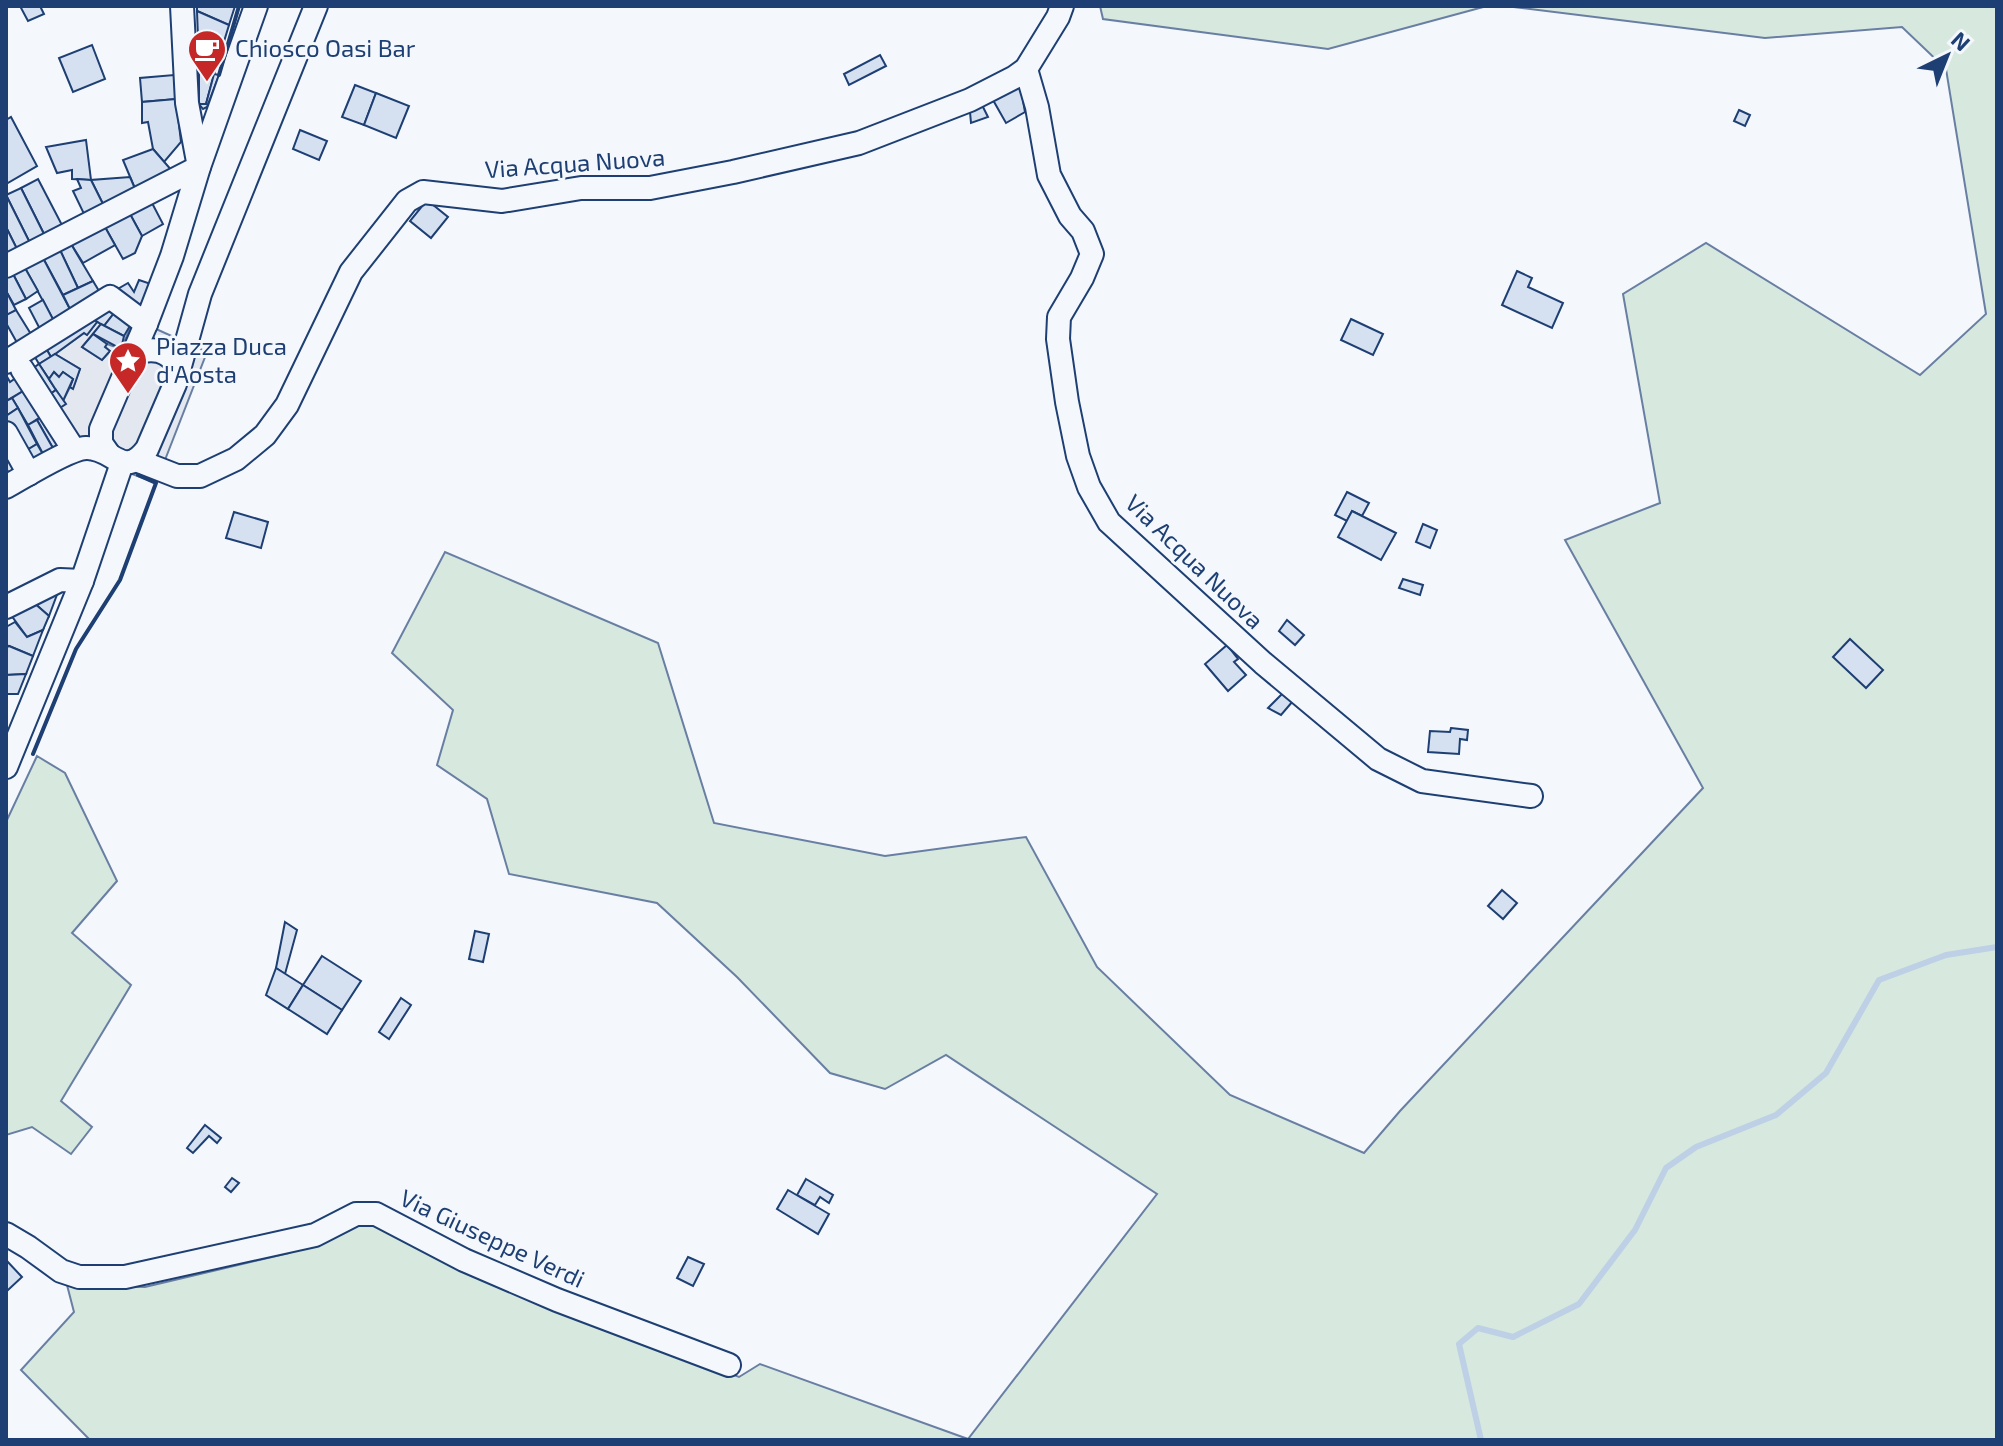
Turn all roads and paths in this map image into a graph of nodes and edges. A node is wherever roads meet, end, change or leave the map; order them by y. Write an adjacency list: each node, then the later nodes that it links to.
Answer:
1 (182, 6): 6 (street)
2 (256, 6): 6 (street)
3 (316, 6): 11 (street)
4 (1062, 6): 5 (street, Via Acqua Nuova)
5 (1026, 69): 14 (street, Via Acqua Nuova); 20 (street, Via Acqua Nuova)
6 (199, 167): 7 (street); 8 (street)
7 (6, 266)
8 (146, 324): 9 (street); 10 (street)
9 (134, 353): 11 (street); 14 (street)
10 (14, 366): 13 (street)
11 (180, 366): 14 (street)
12 (6, 433): 15 (street)
13 (74, 450): 14 (street); 15 (street)
14 (121, 462): 17 (street)
15 (29, 474): 16 (street)
16 (6, 487)
17 (82, 581): 18 (street); 19 (street)
18 (6, 607)
19 (6, 767)
20 (1531, 796)
21 (6, 1234): 22 (street, Via Giuseppe Verdi)
22 (729, 1365)

